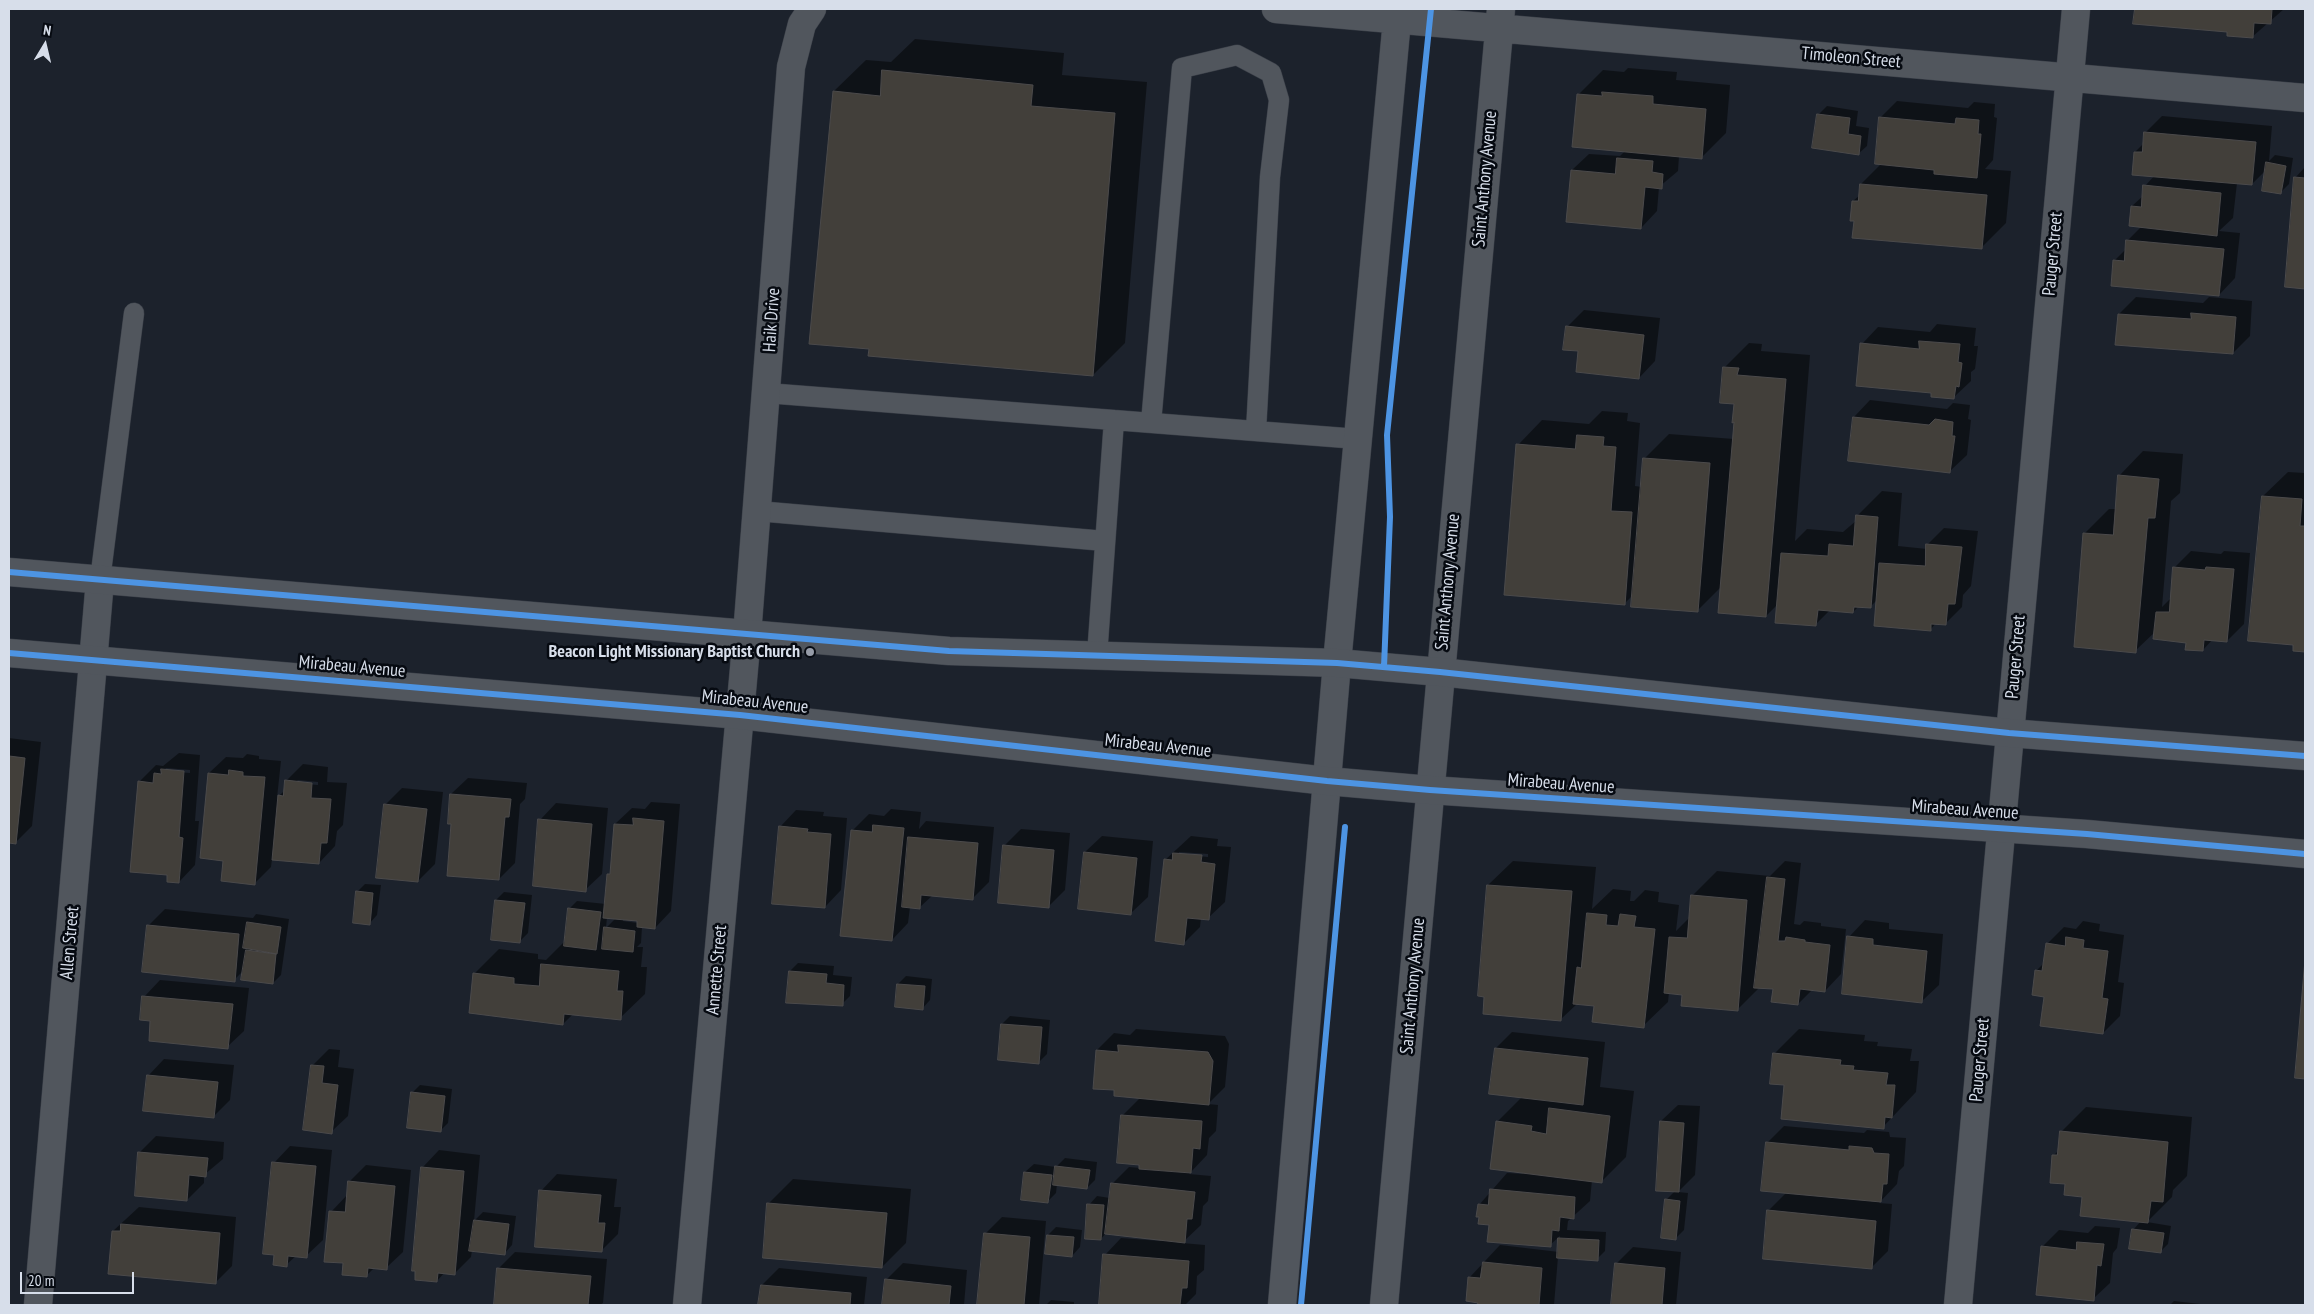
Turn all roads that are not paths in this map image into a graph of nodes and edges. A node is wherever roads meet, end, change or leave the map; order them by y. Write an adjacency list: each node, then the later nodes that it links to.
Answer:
1 (812, 9): 9 (street, Haik Drive)
2 (1276, 9): 4 (street, Timoleon Street)
3 (2076, 9): 6 (street, Pauger Street)
4 (1398, 14): 5 (street, Timoleon Street); 13 (street)
5 (1500, 19): 6 (street, Timoleon Street); 23 (street, Saint Anthony Avenue)
6 (2070, 76): 7 (street, Timoleon Street); 25 (street, Pauger Street)
7 (2305, 98)
8 (134, 313): 17 (lane)
9 (766, 393): 10 (lane); 14 (street, Haik Drive)
10 (1114, 420): 11 (lane); 15 (lane)
11 (1151, 423): 12 (lane); 12 (lane)
12 (1256, 431): 13 (lane)
13 (1358, 439): 22 (street)
14 (757, 511): 15 (lane); 18 (street, Haik Drive)
15 (1105, 541): 20 (lane)
16 (9, 572): 17 (street)
17 (100, 580): 18 (street); 21 (street, Allen Street)
18 (747, 635): 20 (street); 24 (street, Annette Street)
19 (9, 653): 21 (street, Mirabeau Avenue)
20 (1097, 656): 22 (street)
21 (94, 660): 24 (street, Mirabeau Avenue); 31 (street, Allen Street)
22 (1337, 663): 23 (street); 27 (street)
23 (1440, 672): 25 (street); 28 (street, Saint Anthony Avenue)
24 (740, 715): 27 (street, Mirabeau Avenue); 32 (street, Annette Street)
25 (2009, 733): 26 (street); 29 (street, Pauger Street)
26 (2305, 756)
27 (1328, 781): 28 (street, Mirabeau Avenue); 33 (street)
28 (1430, 790): 29 (street, Mirabeau Avenue); 34 (street, Saint Anthony Avenue)
29 (2000, 828): 30 (street, Mirabeau Avenue); 35 (street, Pauger Street)
30 (2305, 854)
31 (38, 1305)
32 (687, 1305)
33 (1282, 1305)
34 (1384, 1305)
35 (1958, 1305)

